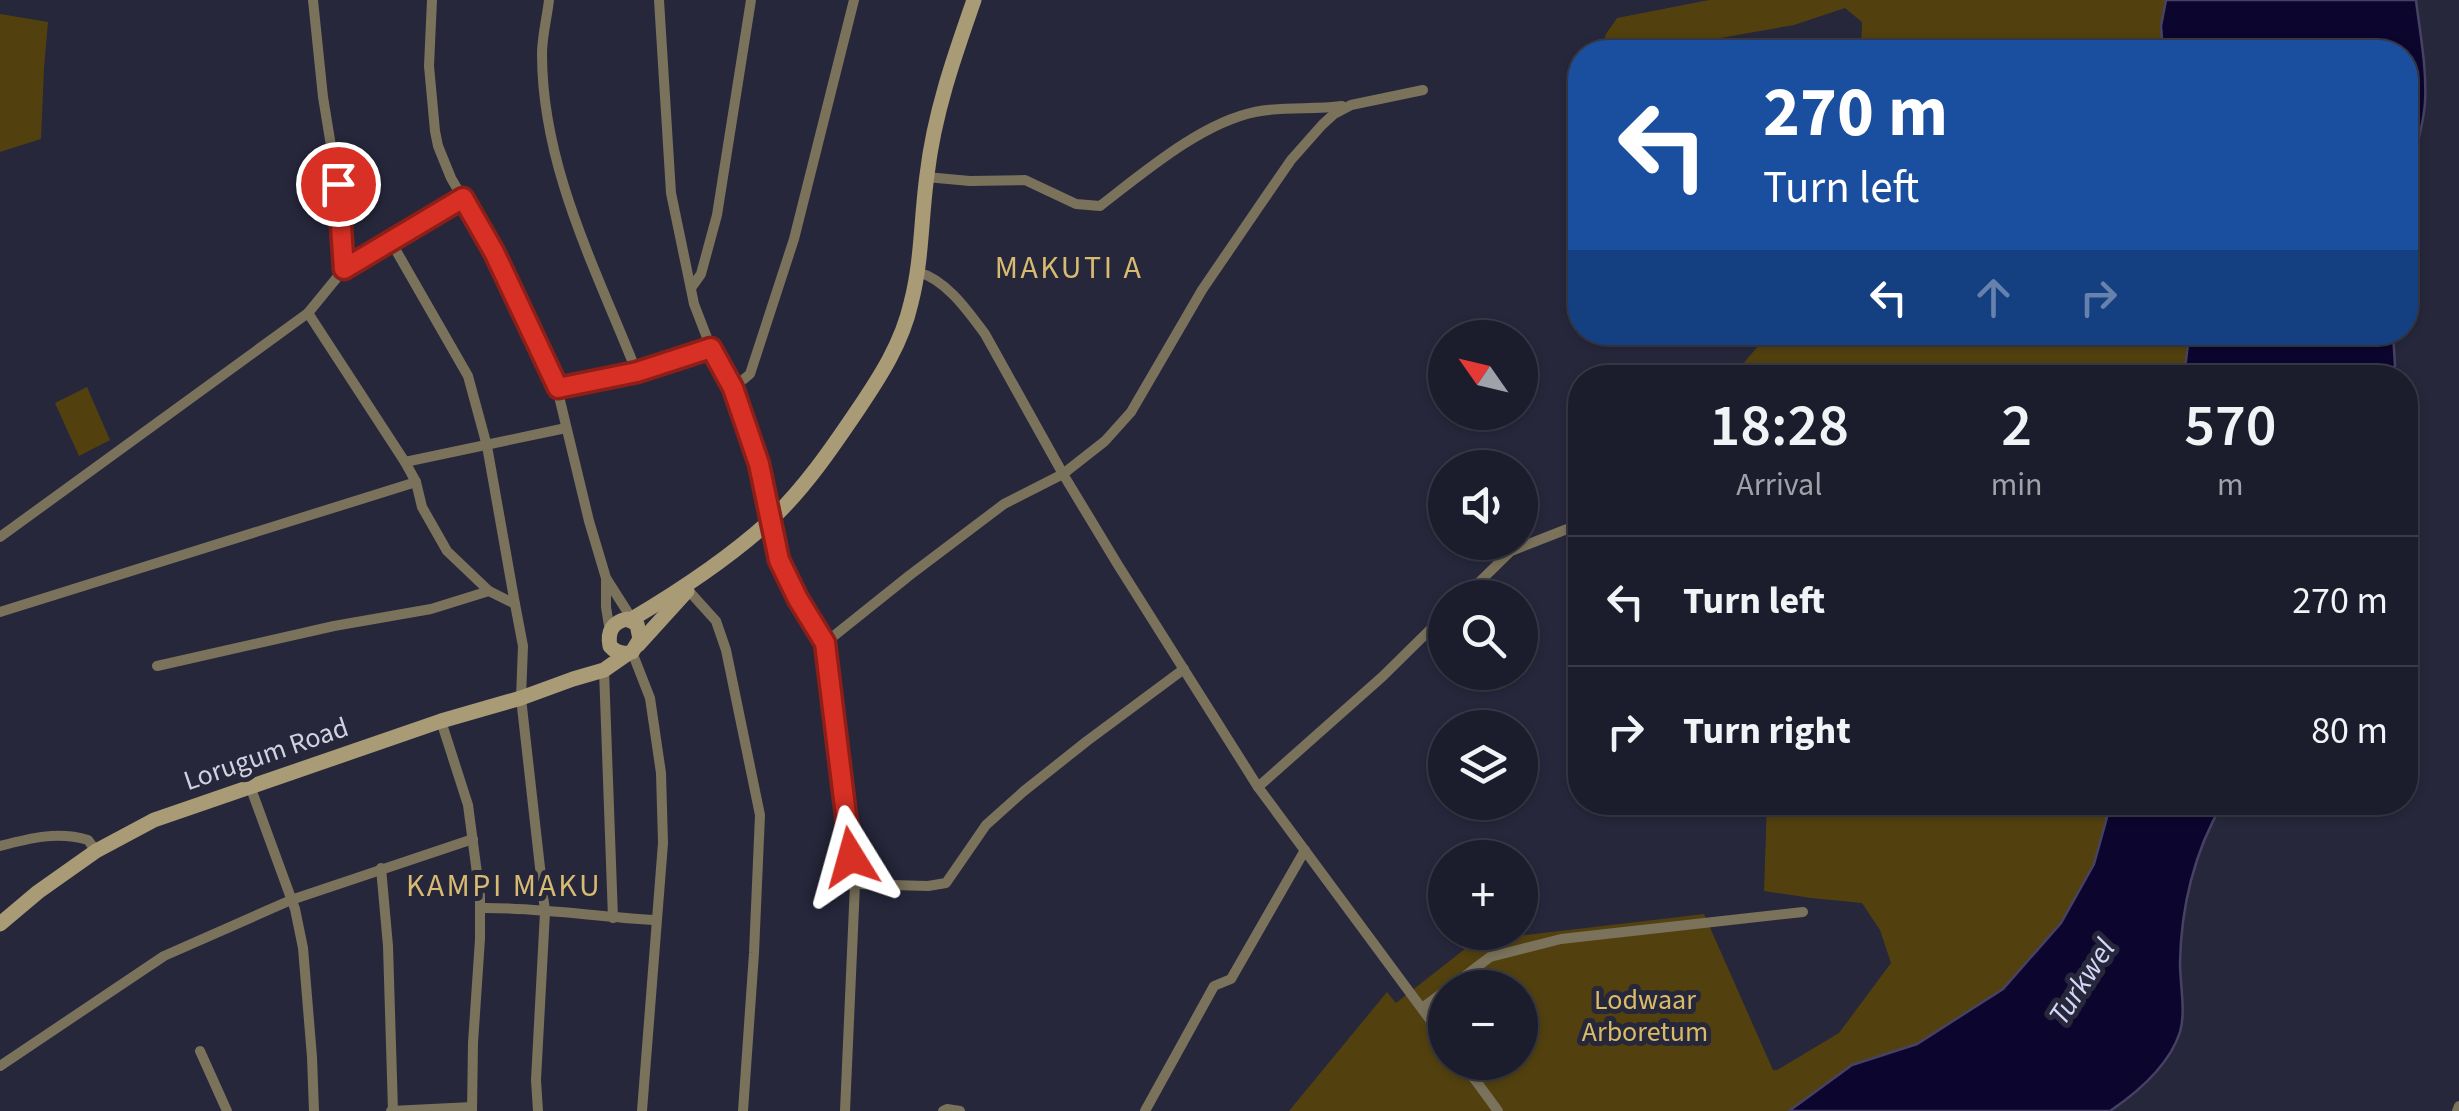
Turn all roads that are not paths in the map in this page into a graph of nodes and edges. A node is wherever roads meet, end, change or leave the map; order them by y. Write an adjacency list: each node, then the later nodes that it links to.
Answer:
1 (314, 0): 13 (street)
2 (432, 0): 11 (street)
3 (550, 0): 18 (street)
4 (659, 0): 15 (street)
5 (751, 0): 15 (street)
6 (854, 0): 20 (street)
7 (974, 0): 10 (main road)
8 (1423, 90): 9 (street)
9 (1350, 106): 10 (street); 24 (street)
10 (926, 177): 14 (main road)
11 (463, 198): 12 (street); 19 (street)
12 (390, 240): 13 (street); 22 (street)
13 (344, 269): 16 (street)
14 (918, 272): 24 (street); 26 (main road)
15 (691, 288): 17 (street)
16 (308, 313): 23 (street); 28 (street)
17 (711, 348): 18 (street); 20 (street)
18 (637, 372): 19 (street)
19 (558, 388): 21 (street)
20 (733, 388): 26 (street)
21 (566, 428): 22 (street); 29 (street)
22 (487, 446): 23 (street); 33 (street)
23 (405, 462): 25 (street)
24 (1063, 474): 38 (street); 41 (street)
25 (416, 482): 32 (street); 34 (street)
26 (771, 520): 31 (main road); 38 (street)
27 (1568, 529): 30 (street)
28 (0, 537)
29 (606, 578): 35 (street); 37 (street)
30 (1482, 580)
31 (691, 586): 35 (main road); 39 (main road); 74 (street)
32 (489, 591): 33 (street); 40 (street)
33 (515, 604): 44 (street)
34 (0, 612)
35 (632, 619): 37 (main road); 39 (main road)
36 (1428, 632): 47 (street)
37 (609, 636): 39 (main road); 43 (main road)
38 (825, 643): 53 (street)
39 (632, 650): 42 (main road); 59 (street)
40 (157, 666)
41 (1184, 669): 47 (street); 53 (street)
42 (604, 670): 43 (main road, Lorugum Road); 58 (street)
43 (573, 678): 44 (main road, Lorugum Road)
44 (522, 698): 45 (main road, Lorugum Road); 56 (street)
45 (441, 721): 46 (main road, Lorugum Road); 48 (street)
46 (250, 786): 51 (main road, Lorugum Road); 54 (street)
47 (1258, 788): 50 (street)
48 (473, 839): 52 (street); 55 (street)
49 (0, 846): 51 (street)
50 (1304, 850): 63 (street); 78 (street)
51 (96, 851): 60 (main road, Lorugum Road)
52 (381, 868): 54 (street); 71 (street)
53 (855, 884): 75 (street)
54 (291, 900): 66 (street); 70 (street)
55 (480, 908): 56 (street); 68 (street)
56 (544, 912): 58 (street); 72 (street)
57 (1803, 912): 61 (street)
58 (613, 918): 59 (street)
59 (655, 920): 73 (street)
60 (0, 924)
61 (1473, 970)
62 (1428, 1003): 63 (street)
63 (1422, 1008): 64 (street)
64 (1428, 1016)
65 (200, 1052): 69 (street)
66 (0, 1066)
67 (1475, 1080): 79 (street)
68 (472, 1109): 71 (street)
69 (227, 1111)
70 (314, 1111)
71 (392, 1111)
72 (538, 1111)
73 (642, 1111)
74 (743, 1111)
75 (844, 1111)
76 (943, 1111): 77 (street)
77 (960, 1111)
78 (1145, 1111)
79 (1498, 1111)

